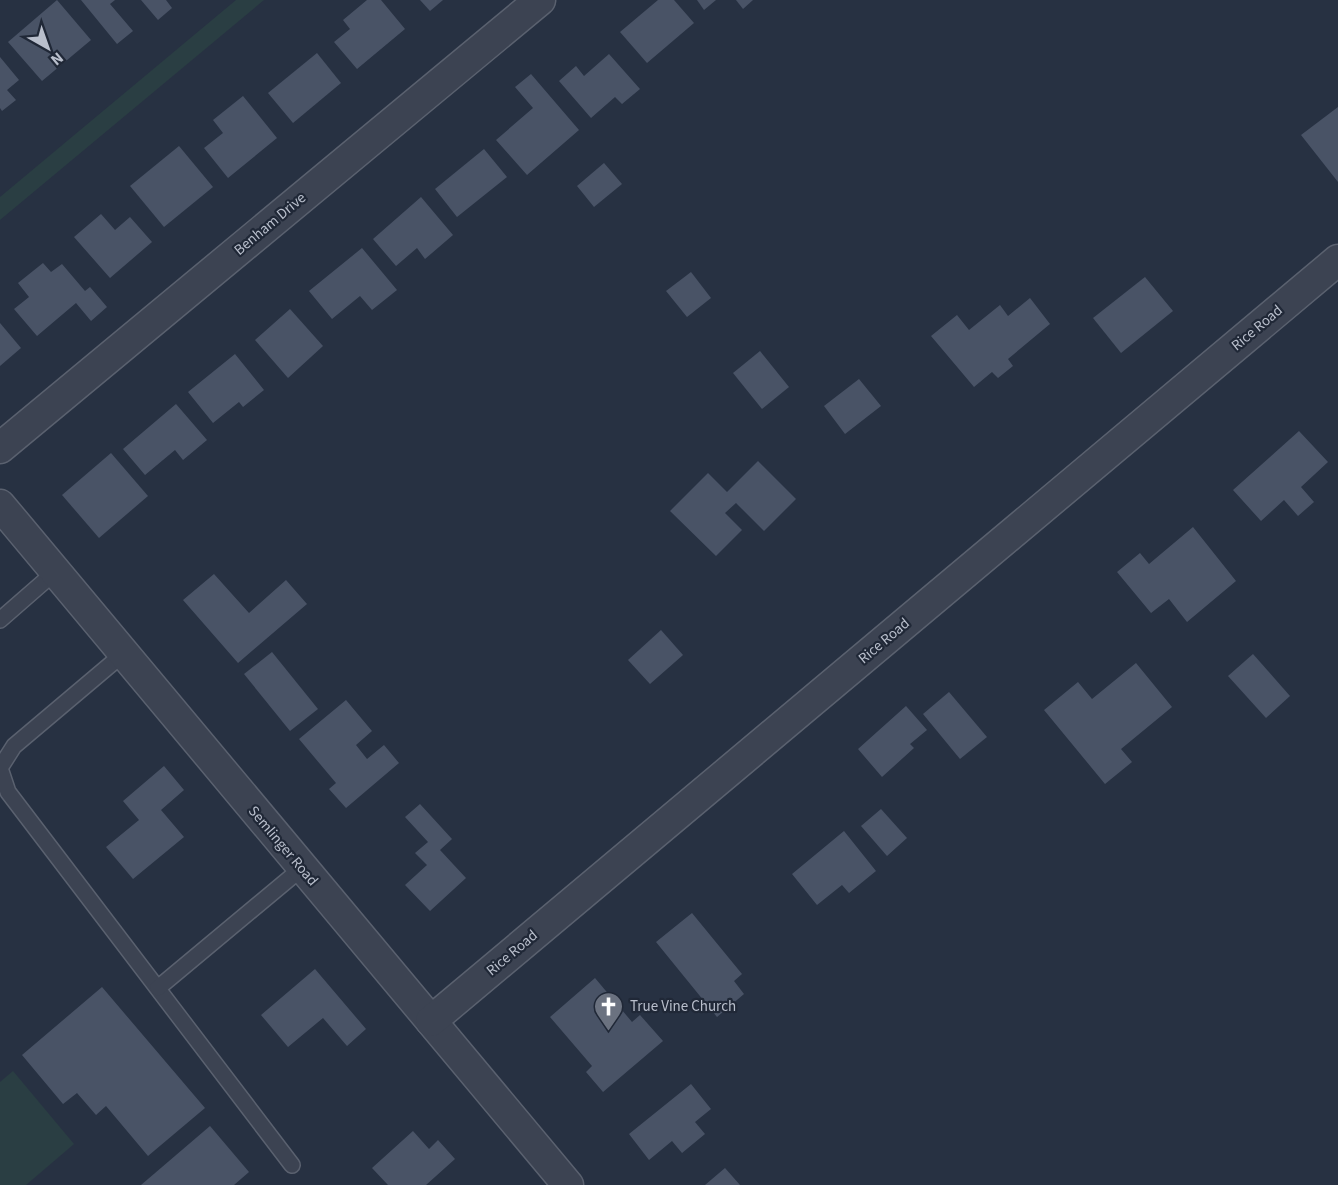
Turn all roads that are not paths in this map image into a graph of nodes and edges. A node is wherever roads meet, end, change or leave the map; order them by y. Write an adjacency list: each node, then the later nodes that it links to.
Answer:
1 (540, 0): 3 (street, Benham Drive)
2 (1338, 260): 10 (street, Rice Road)
3 (0, 448)
4 (0, 505): 5 (street, Semlinger Road)
5 (55, 572): 6 (lane); 7 (street, Semlinger Road)
6 (0, 620)
7 (123, 654): 8 (street, Semlinger Road); 9 (lane)
8 (302, 868): 9 (lane); 10 (street, Semlinger Road)
9 (158, 988): 11 (lane)
10 (431, 1022): 12 (street, Semlinger Road)
11 (292, 1165)
12 (568, 1185)

